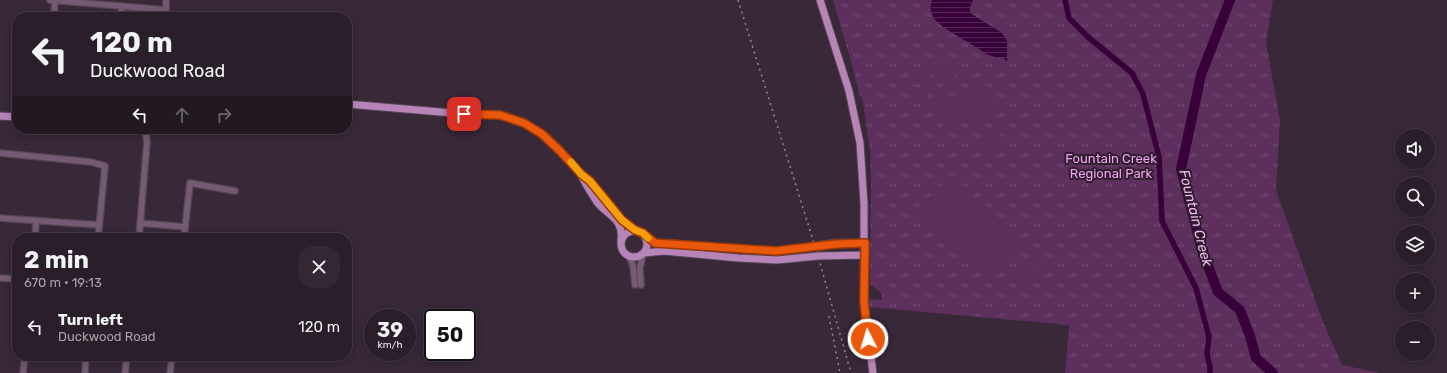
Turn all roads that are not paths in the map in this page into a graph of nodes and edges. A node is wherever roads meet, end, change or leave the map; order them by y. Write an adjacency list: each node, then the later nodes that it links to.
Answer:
1 (50, 0): 2 (street)
2 (55, 0): 5 (street); 6 (street)
3 (166, 0): 5 (street)
4 (820, 0): 27 (main road)
5 (122, 6): 7 (street)
6 (54, 12)
7 (121, 12)
8 (352, 104): 13 (main road)
9 (0, 116): 10 (main road)
10 (12, 117)
11 (146, 134): 17 (street)
12 (0, 153): 18 (street)
13 (581, 174): 20 (main road); 26 (main road)
14 (235, 190): 19 (street)
15 (0, 218): 16 (street)
16 (36, 221): 18 (street); 21 (street)
17 (140, 223): 19 (street); 23 (street)
18 (99, 225): 22 (street)
19 (185, 227): 24 (street)
20 (635, 230): 25 (main road); 26 (main road)
21 (35, 233)
22 (98, 233)
23 (139, 233)
24 (184, 233)
25 (646, 236): 27 (main road); 28 (main road)
26 (621, 240): 30 (main road)
27 (865, 243): 29 (main road)
28 (644, 253): 29 (main road); 30 (main road); 30 (street)
29 (864, 255): 41 (main road)
30 (629, 256)
31 (0, 278): 32 (street)
32 (12, 279)
33 (24, 361): 37 (street)
34 (86, 361): 38 (street)
35 (126, 361): 39 (street)
36 (171, 361): 40 (street)
37 (23, 373)
38 (85, 373)
39 (125, 373)
40 (170, 373)
41 (873, 373)

